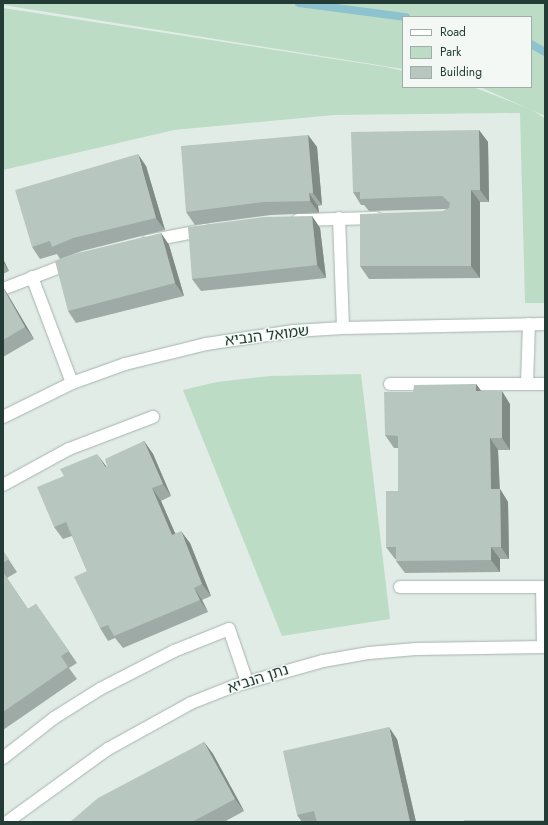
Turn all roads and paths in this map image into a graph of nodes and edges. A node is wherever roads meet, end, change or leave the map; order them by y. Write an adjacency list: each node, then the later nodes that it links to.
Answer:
1 (387, 217): 2 (street)
2 (339, 218): 3 (street); 11 (street)
3 (287, 221)
4 (214, 229): 5 (street)
5 (136, 244)
6 (84, 258): 7 (street)
7 (32, 277): 8 (street); 12 (street)
8 (3, 289)
9 (528, 324): 10 (street, שמואל הנביא); 11 (street, שמואל הנביא); 14 (street)
10 (545, 324)
11 (343, 328): 12 (street, שמואל הנביא)
12 (72, 383): 16 (street, שמואל הנביא)
13 (390, 384): 14 (street)
14 (527, 384): 15 (street)
15 (545, 384)
16 (3, 417)
17 (153, 417): 18 (street)
18 (4, 481)
19 (400, 587): 20 (street)
20 (544, 587): 21 (street)
21 (544, 647): 22 (street, נתן הנביא)
22 (247, 682): 23 (street); 24 (street, נתן הנביא)
23 (3, 758)
24 (8, 822)

